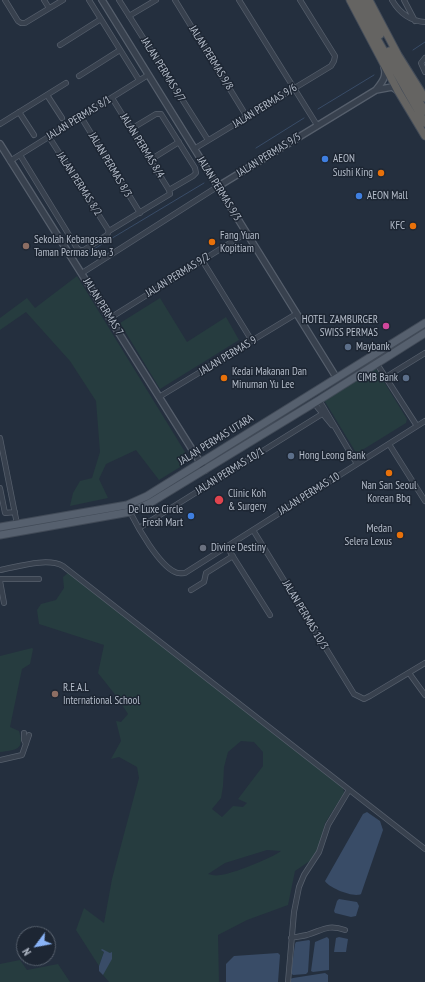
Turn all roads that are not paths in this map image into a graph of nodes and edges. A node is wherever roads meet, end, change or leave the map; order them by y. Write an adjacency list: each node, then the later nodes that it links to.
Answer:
1 (5, 0): 17 (street)
2 (44, 0): 17 (street)
3 (63, 0): 17 (street)
4 (89, 0): 19 (street)
5 (102, 0): 27 (street, JALAN PERMAS 9/3)
6 (119, 0): 18 (street, JALAN PERMAS 9/7)
7 (156, 0): 18 (street)
8 (175, 0): 42 (street, JALAN PERMAS 9/8)
9 (239, 0): 32 (street)
10 (300, 0): 32 (street, JALAN PERMAS 9/6)
11 (350, 0): 25 (highway)
12 (355, 0): 44 (highway)
13 (362, 0): 31 (highway)
14 (369, 0): 37 (highway)
15 (392, 0): 20 (street)
16 (404, 0): 20 (street)
17 (50, 8)
18 (129, 16): 51 (street, JALAN PERMAS 9/7)
19 (101, 19): 22 (street); 23 (street)
20 (415, 21): 21 (street)
21 (425, 22)
22 (60, 45)
23 (120, 50): 28 (street); 29 (street)
24 (425, 58): 26 (street)
25 (383, 63): 33 (street); 34 (highway)
26 (425, 72)
27 (148, 75): 29 (street, JALAN PERMAS 8/1); 54 (street, JALAN PERMAS 9/3)
28 (79, 76)
29 (139, 80): 36 (street, JALAN PERMAS 8/1)
30 (66, 83): 35 (street)
31 (408, 83): 38 (highway); 39 (highway)
32 (294, 88): 42 (street, JALAN PERMAS 9/6); 46 (street)
33 (376, 90): 34 (street, JALAN PERMAS 9/5); 46 (street, JALAN PERMAS 9/5)
34 (398, 91): 49 (highway)
35 (48, 94): 40 (street); 43 (street)
36 (112, 98): 41 (street, JALAN PERMAS 8/1); 47 (street, JALAN PERMAS 8/4)
37 (425, 98)
38 (425, 106)
39 (425, 111)
40 (19, 112): 45 (street); 48 (street)
41 (81, 117): 50 (street, JALAN PERMAS 8/1); 60 (street, JALAN PERMAS 8/3)
42 (248, 117): 51 (street, JALAN PERMAS 9/6)
43 (62, 118)
44 (425, 123)
45 (0, 124)
46 (317, 125): 58 (street, JALAN PERMAS 9/5)
47 (131, 129): 52 (street); 56 (street, JALAN PERMAS 8/4)
48 (34, 135)
49 (425, 136)
50 (49, 137): 55 (street, JALAN PERMAS 8/1); 61 (street, JALAN PERMAS 8/2)
51 (208, 140): 54 (street, JALAN PERMAS 9/6)
52 (179, 142): 56 (street); 59 (street)
53 (0, 144): 57 (street, JALAN PERMAS 7)
54 (194, 149): 58 (street, JALAN PERMAS 9/3)
55 (20, 155): 57 (street, JALAN PERMAS 8/1); 61 (street)
56 (150, 160): 59 (street, JALAN PERMAS 8/4)
57 (10, 161): 64 (street, JALAN PERMAS 7)
58 (218, 187): 62 (street, JALAN PERMAS 9/3); 64 (street, JALAN PERMAS 9/5)
59 (170, 192): 60 (street)
60 (140, 213): 61 (street)
61 (109, 231)
62 (246, 233): 63 (street, JALAN PERMAS 9/2); 65 (street, JALAN PERMAS 9/3)
63 (202, 260): 66 (street, JALAN PERMAS 9/2); 69 (street)
64 (82, 273): 66 (street, JALAN PERMAS 7)
65 (296, 314): 69 (street, JALAN PERMAS 9); 72 (street, JALAN PERMAS 9/3)
66 (110, 318): 74 (street, JALAN PERMAS 7)
67 (425, 323): 72 (main road, JALAN PERMAS UTARA)
68 (425, 333): 71 (main road, JALAN PERMAS UTARA)
69 (252, 341): 74 (street, JALAN PERMAS 9)
70 (425, 353): 73 (street)
71 (377, 364): 73 (street); 75 (main road, JALAN PERMAS UTARA)
72 (336, 377): 80 (main road, JALAN PERMAS UTARA)
73 (386, 377): 79 (street)
74 (159, 397): 85 (street, JALAN PERMAS 7)
75 (317, 402): 76 (street); 78 (street); 81 (main road, JALAN PERMAS UTARA)
76 (322, 414): 78 (street); 94 (street, JALAN PERMAS 10/1)
77 (425, 421): 79 (street, JALAN PERMAS 10)
78 (333, 426): 86 (street)
79 (417, 426): 83 (street, JALAN PERMAS 10)
80 (255, 428): 81 (main road); 85 (main road, JALAN PERMAS UTARA)
81 (260, 435): 87 (main road, JALAN PERMAS UTARA)
82 (0, 438): 84 (street)
83 (389, 444): 86 (street, JALAN PERMAS 10); 89 (street)
84 (1, 446): 90 (street)
85 (201, 463): 87 (street, JALAN PERMAS 7); 92 (main road, JALAN PERMAS UTARA)
86 (357, 464): 95 (street, JALAN PERMAS 10)
87 (205, 470): 91 (main road, JALAN PERMAS UTARA)
88 (0, 488): 90 (street)
89 (425, 501)
90 (15, 512): 92 (street)
91 (130, 512): 94 (street, JALAN PERMAS 10); 96 (main road, JALAN PERMAS UTARA)
92 (18, 524): 93 (main road, JALAN PERMAS UTARA)
93 (0, 527)
94 (139, 528): 97 (street, JALAN PERMAS 10)
95 (253, 530): 97 (street, JALAN PERMAS 10); 108 (street, JALAN PERMAS 10/3)
96 (0, 535)
97 (227, 547): 98 (street)
98 (233, 556): 102 (street); 104 (street)
99 (0, 570): 113 (street)
100 (39, 579): 101 (street)
101 (0, 580): 103 (street)
102 (191, 590)
103 (4, 603)
104 (270, 615)
105 (425, 663): 106 (street)
106 (417, 668): 107 (street); 109 (street)
107 (409, 673): 108 (street); 109 (street)
108 (400, 678): 109 (street)
109 (413, 681): 110 (street)
110 (425, 695)
111 (27, 734): 112 (street)
112 (0, 760)
113 (349, 790): 114 (street); 116 (street)
114 (425, 849)
115 (345, 930): 116 (street)
116 (291, 938): 117 (street)
117 (288, 982)

